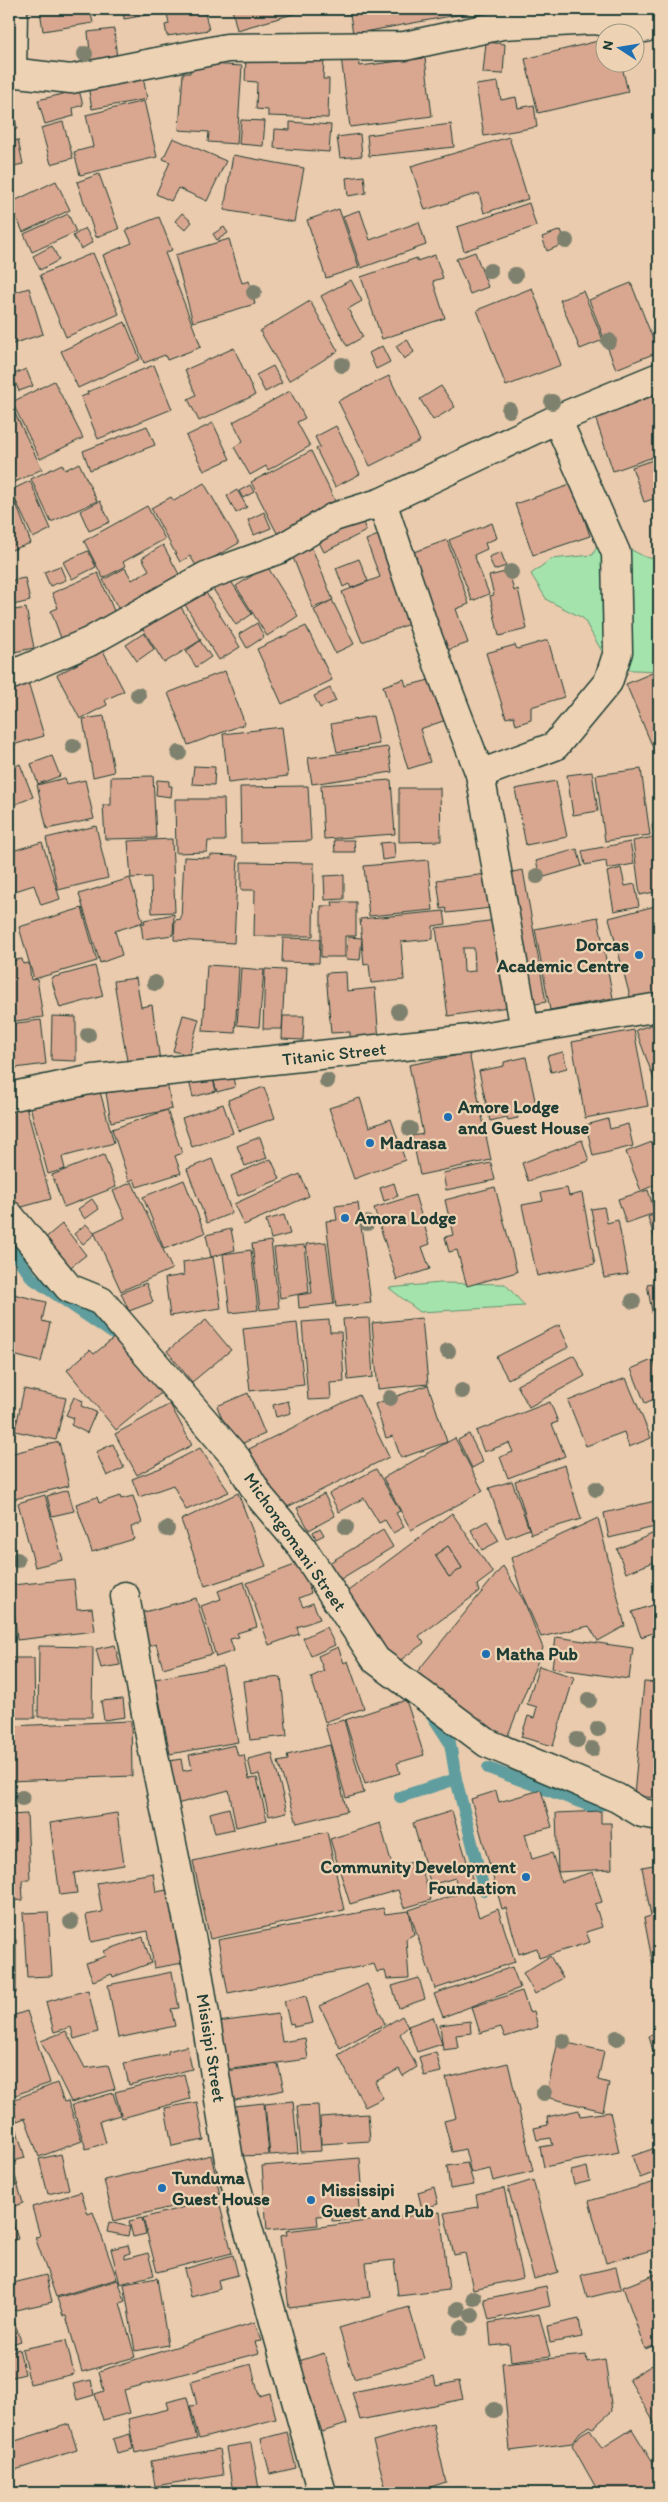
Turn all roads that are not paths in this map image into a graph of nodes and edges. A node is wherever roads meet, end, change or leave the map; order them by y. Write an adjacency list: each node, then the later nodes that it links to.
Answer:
1 (13, 9): 3 (street)
2 (659, 23): 3 (street)
3 (11, 73)
4 (659, 377): 5 (street)
5 (557, 419): 6 (street); 8 (street)
6 (382, 502): 7 (street); 8 (street)
7 (9, 676)
8 (480, 774): 10 (street)
9 (659, 1007): 10 (street, Titanic Street)
10 (525, 1030): 11 (street, Titanic Street)
11 (9, 1097)
12 (9, 1215): 14 (street, Michongomani Street)
13 (125, 1596): 15 (street, Misisipi Street)
14 (659, 1816)
15 (322, 2493)

